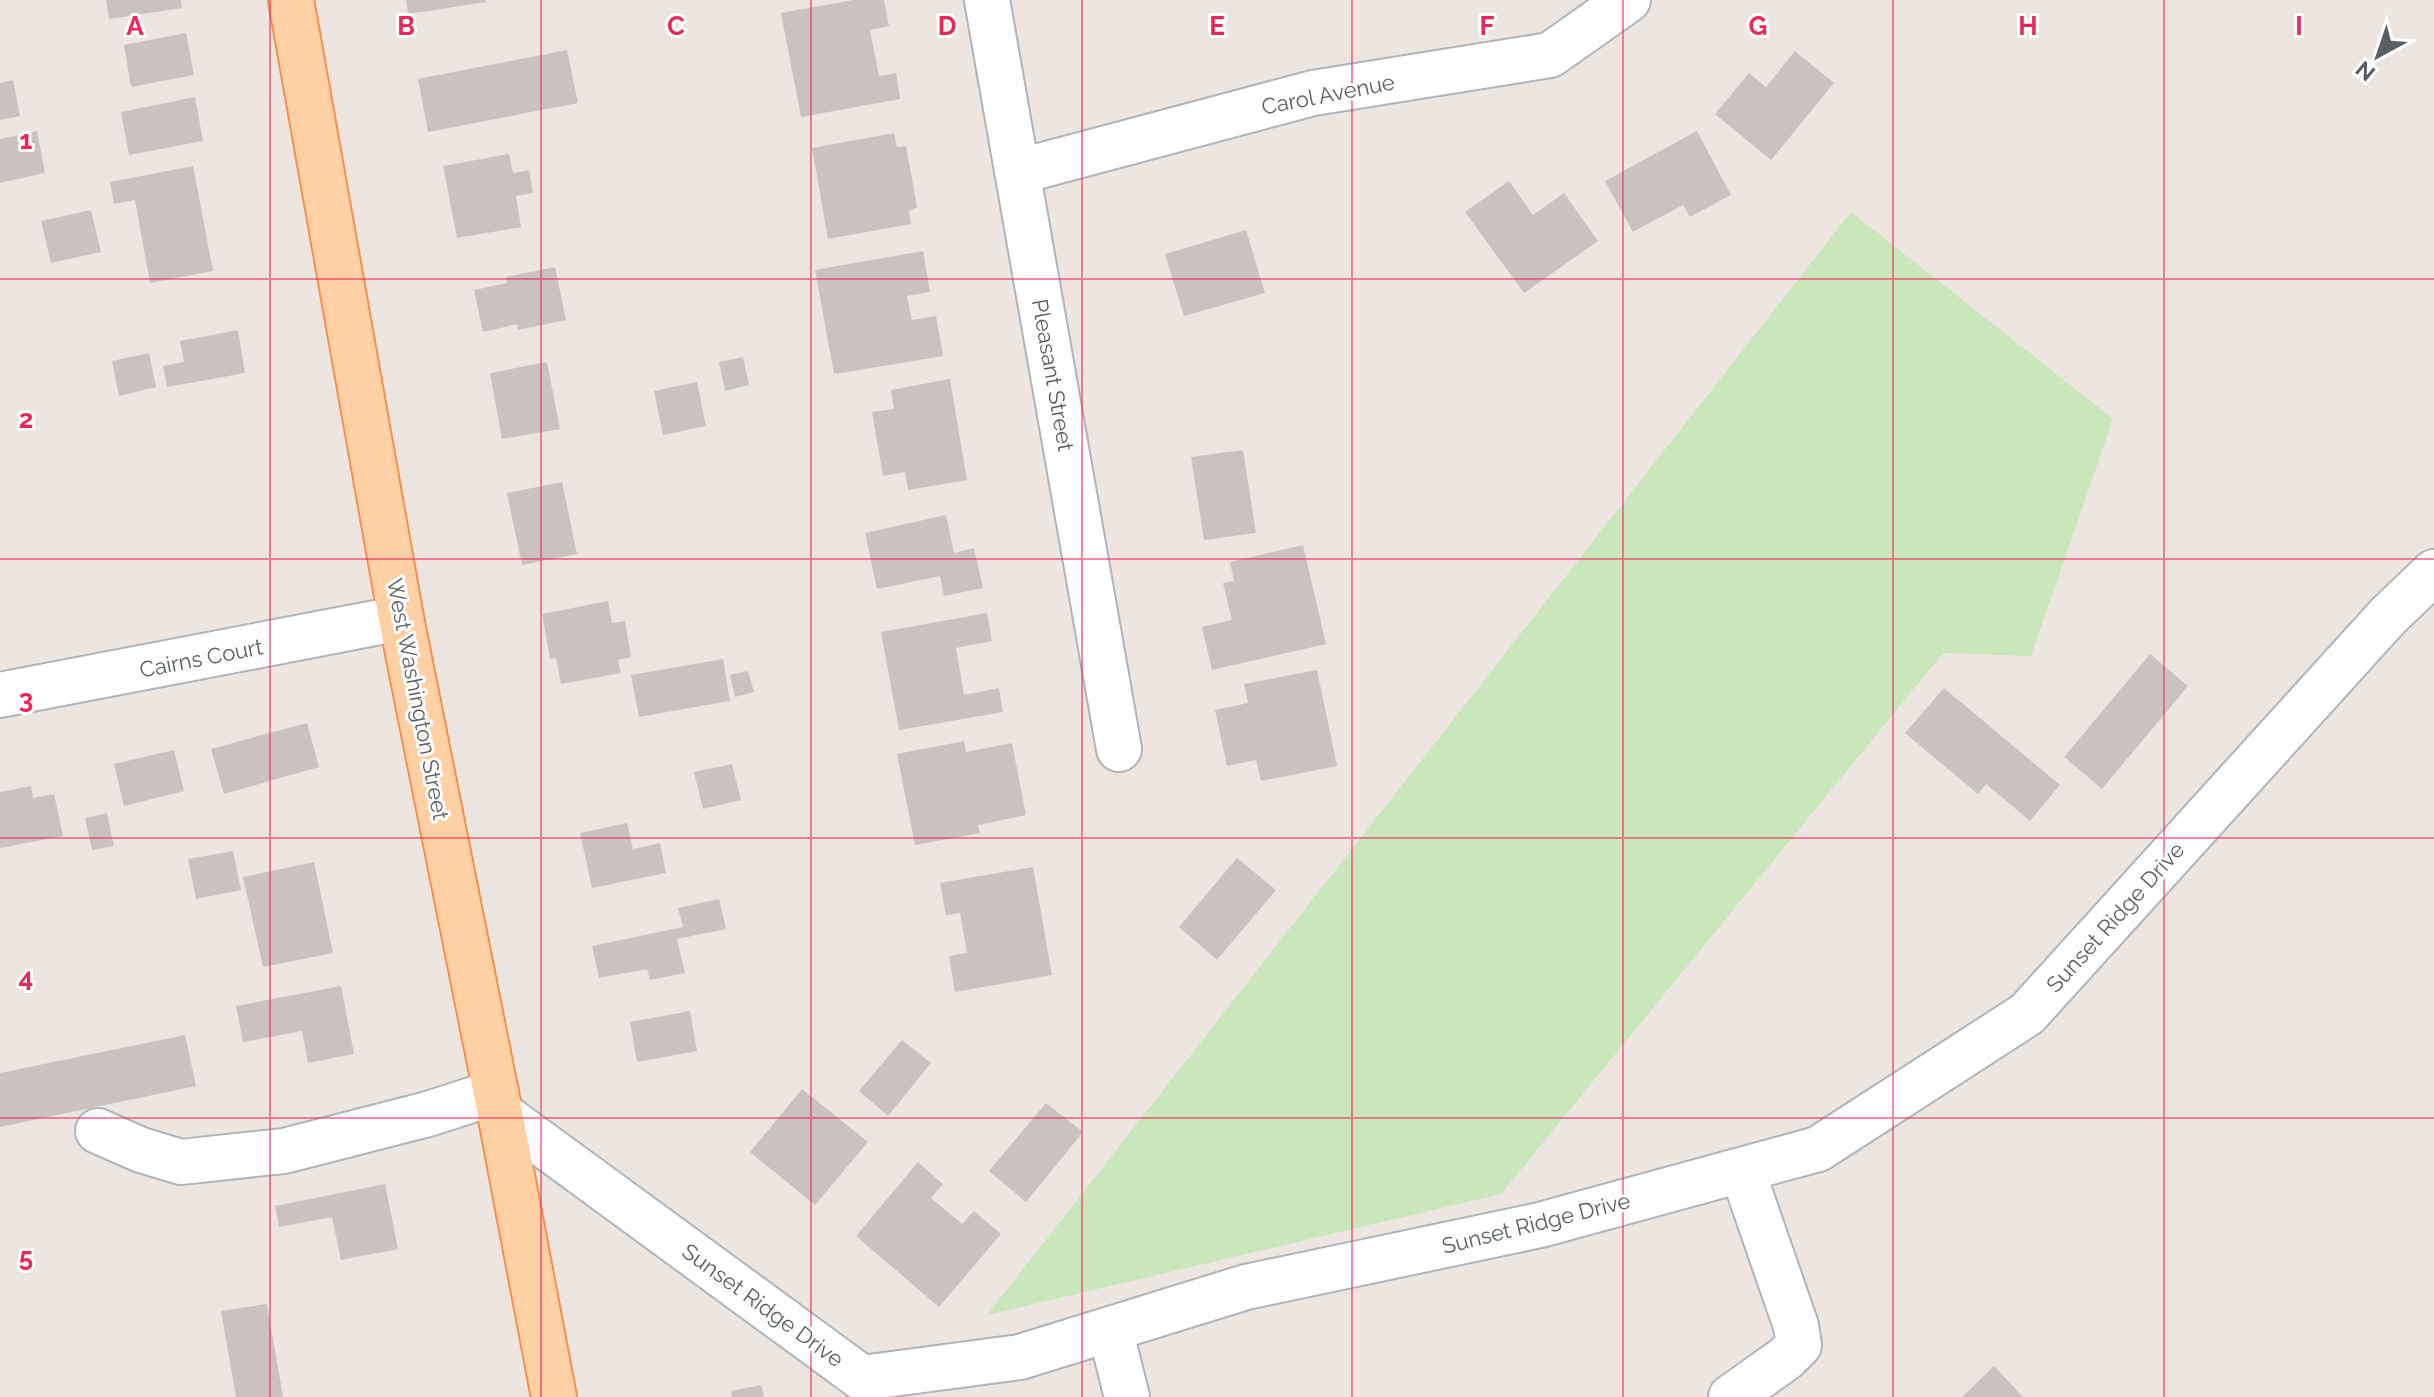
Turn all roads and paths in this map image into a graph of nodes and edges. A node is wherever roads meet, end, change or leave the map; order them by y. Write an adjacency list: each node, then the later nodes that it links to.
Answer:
1 (291, 0): 6 (main road, West Washington Street)
2 (987, 0): 4 (street, Pleasant Street)
3 (1628, 0): 4 (street, Carol Avenue)
4 (1017, 172): 8 (street, Pleasant Street)
5 (2434, 572): 11 (street, Sunset Ridge Drive)
6 (401, 618): 7 (street, Cairns Court); 9 (main road, West Washington Street)
7 (0, 695)
8 (1119, 749)
9 (498, 1102): 10 (street); 13 (street, Sunset Ridge Drive); 14 (main road, West Washington Street)
10 (98, 1131)
11 (1742, 1170): 12 (street, Sunset Ridge Drive); 16 (street)
12 (1110, 1329): 13 (street, Sunset Ridge Drive); 15 (street)
13 (920, 1384)
14 (554, 1397)
15 (1127, 1397)
16 (1731, 1397)

